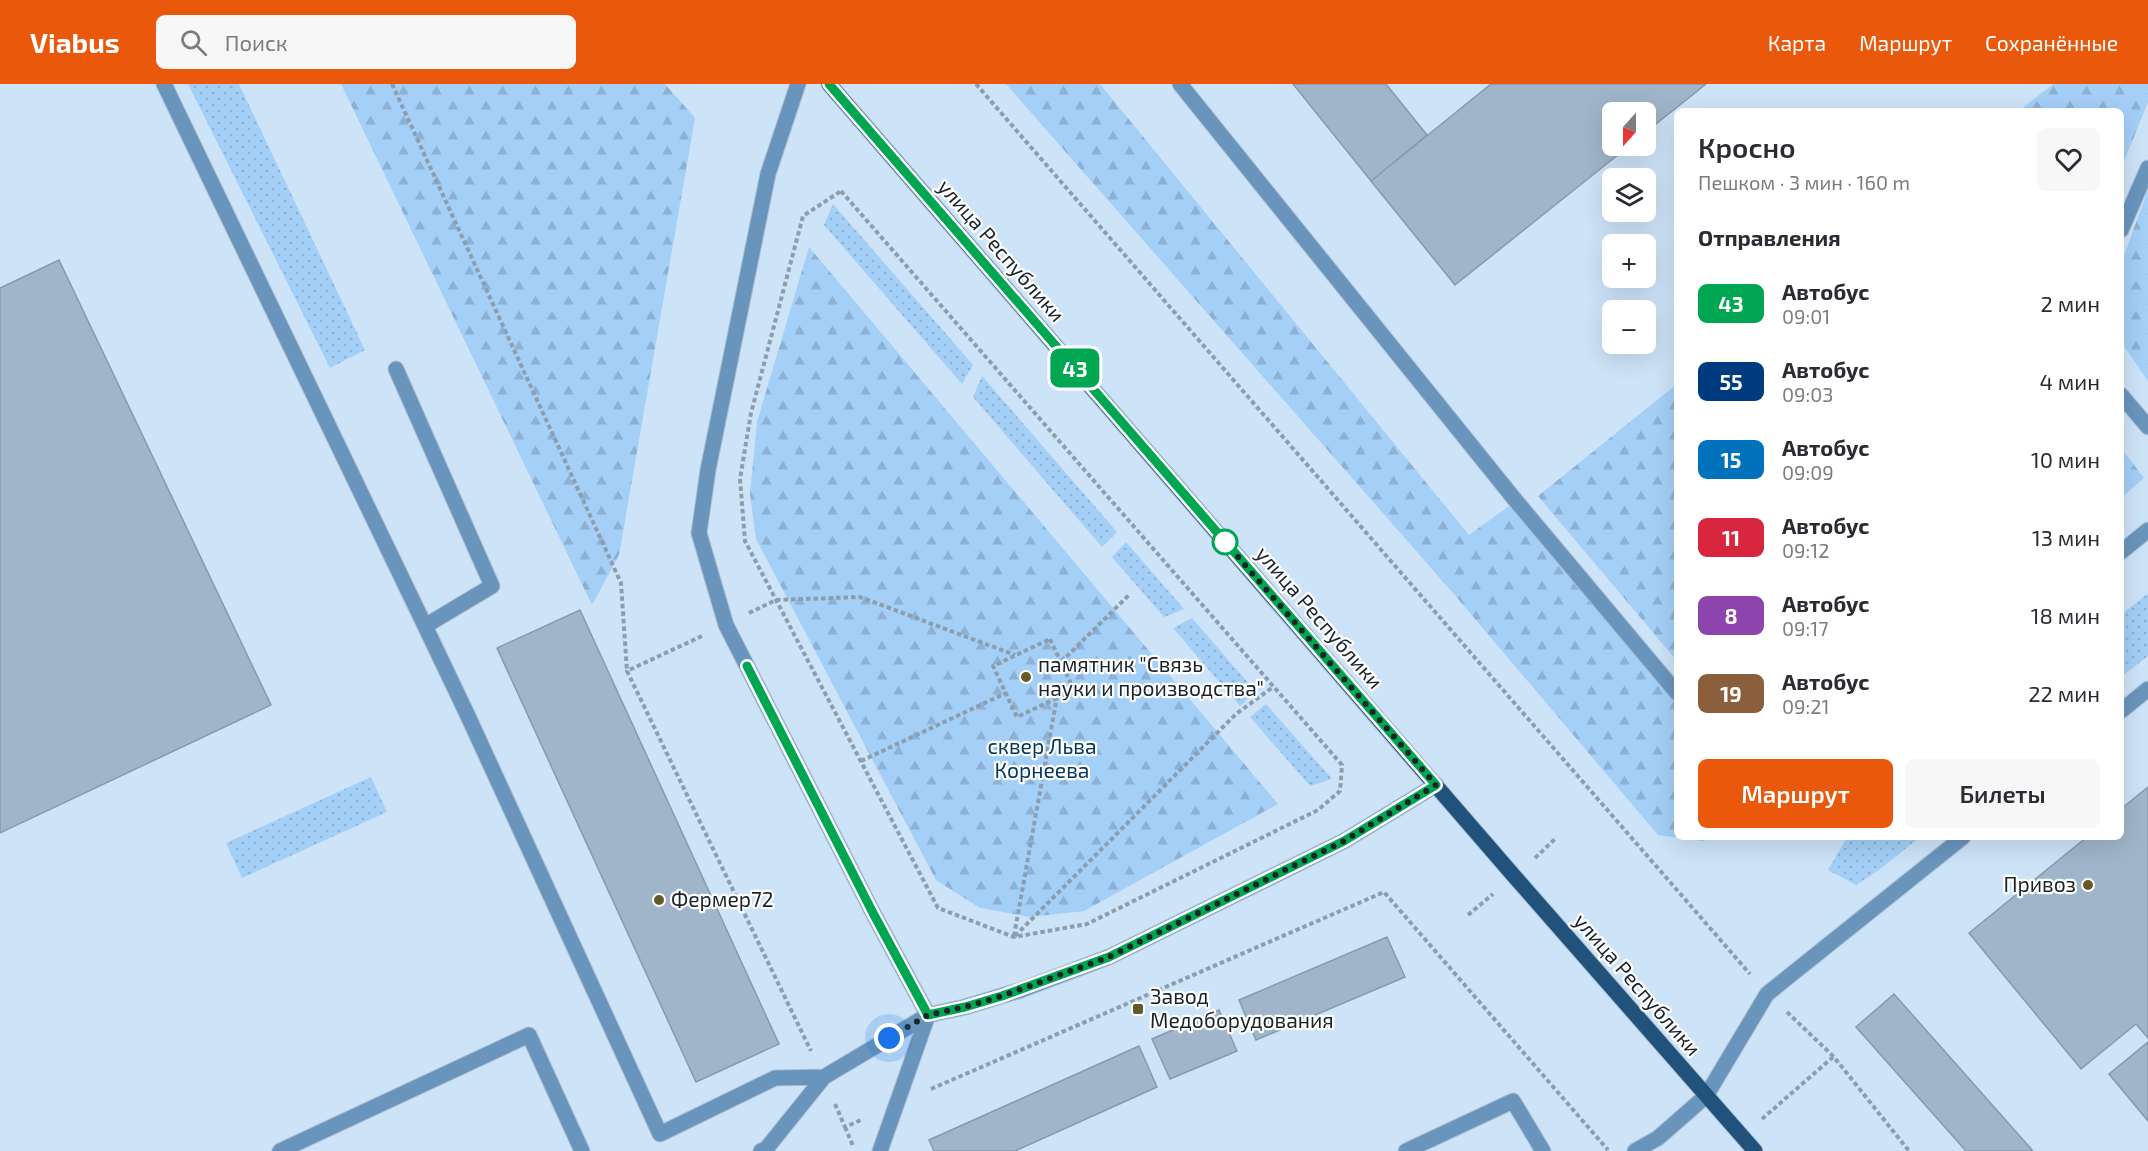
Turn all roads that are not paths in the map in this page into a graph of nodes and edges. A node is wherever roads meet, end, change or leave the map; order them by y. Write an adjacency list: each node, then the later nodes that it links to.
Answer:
1 (164, 84): 12 (lane)
2 (798, 84): 18 (lane)
3 (829, 84): 16 (main road, улица Республики)
4 (1180, 84): 13 (lane)
5 (2148, 168): 6 (lane)
6 (2124, 223)
7 (396, 369): 12 (lane)
8 (2124, 399): 9 (lane)
9 (2148, 427)
10 (2148, 530): 11 (lane)
11 (2124, 550)
12 (424, 626): 19 (lane)
13 (1674, 689)
14 (2148, 689): 15 (lane)
15 (2124, 709)
16 (1436, 785): 18 (lane); 20 (main road, улица Республики)
17 (1960, 840): 20 (lane)
18 (928, 1015): 19 (lane); 24 (lane)
19 (824, 1077): 21 (lane)
20 (1706, 1096): 27 (lane); 28 (main road, улица Республики)
21 (765, 1150)
22 (280, 1151): 23 (lane)
23 (582, 1151)
24 (880, 1151)
25 (1406, 1151): 26 (lane)
26 (1544, 1151)
27 (1635, 1151)
28 (1755, 1151)

